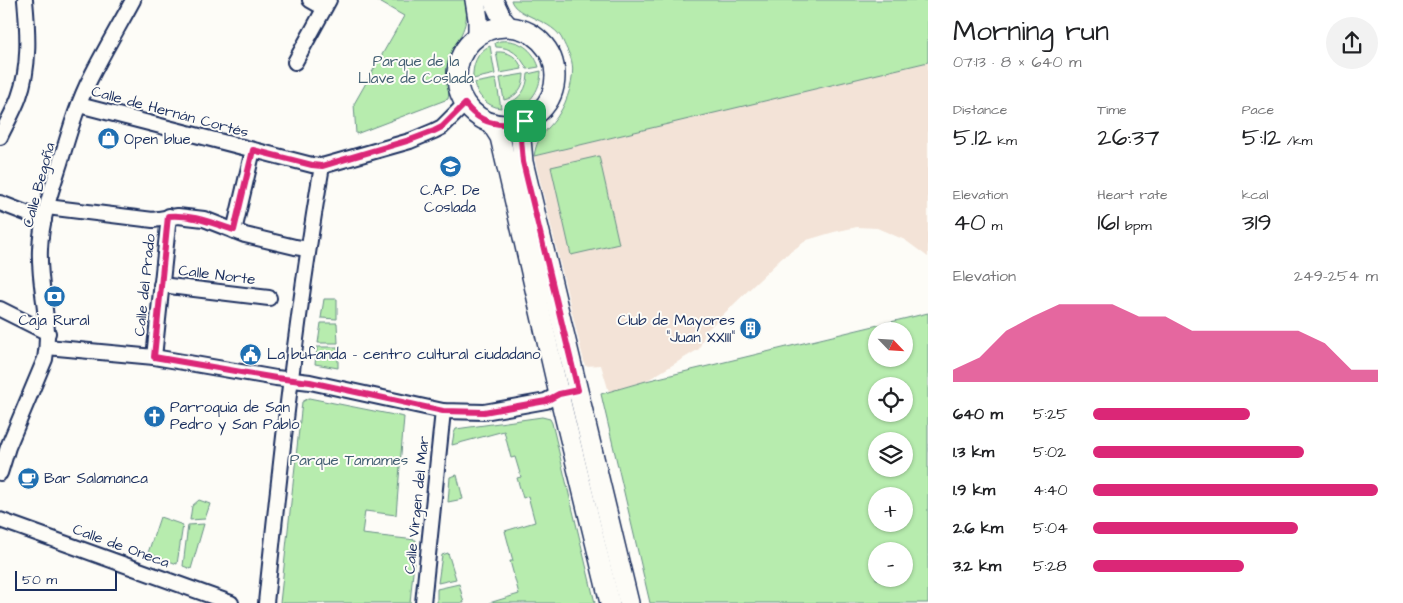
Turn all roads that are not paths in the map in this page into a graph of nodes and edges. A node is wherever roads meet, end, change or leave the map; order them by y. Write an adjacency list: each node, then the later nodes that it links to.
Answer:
1 (25, 0): 14 (street)
2 (133, 0): 10 (street, Calle Begoña)
3 (310, 0): 6 (street)
4 (475, 0): 8 (main road)
5 (494, 0): 7 (main road)
6 (327, 4): 9 (street)
7 (508, 26): 8 (main road); 12 (main road)
8 (478, 34): 11 (main road)
9 (294, 62)
10 (79, 104): 15 (street, Calle de Hernán Cortés); 18 (street, Calle Begoña)
11 (465, 104): 13 (main road); 16 (street)
12 (525, 121): 13 (main road); 28 (main road)
13 (491, 123): 29 (main road)
14 (2, 127)
15 (253, 150): 16 (street, Calle de Hernán Cortés); 20 (street, Calle de Hernán Cortés)
16 (322, 166): 21 (street)
17 (0, 203): 18 (street)
18 (45, 214): 19 (street); 25 (street, Calle Begoña)
19 (168, 216): 20 (street); 22 (street, Calle del Prado)
20 (234, 230): 21 (street)
21 (308, 249): 27 (street)
22 (161, 286): 23 (street, Calle Norte); 26 (street, Calle del Prado)
23 (269, 298)
24 (0, 309): 25 (street)
25 (48, 340): 26 (street); 31 (street, Calle Begoña)
26 (154, 357): 27 (street)
27 (290, 381): 30 (street); 34 (street)
28 (578, 390): 29 (street); 37 (main road)
29 (559, 394): 30 (street); 36 (main road)
30 (443, 411): 35 (street, Calle Virgen del Mar)
31 (1, 465)
32 (0, 520): 33 (street, Calle de Oneca)
33 (231, 603)
34 (266, 603)
35 (423, 603)
36 (610, 603)
37 (629, 603)

